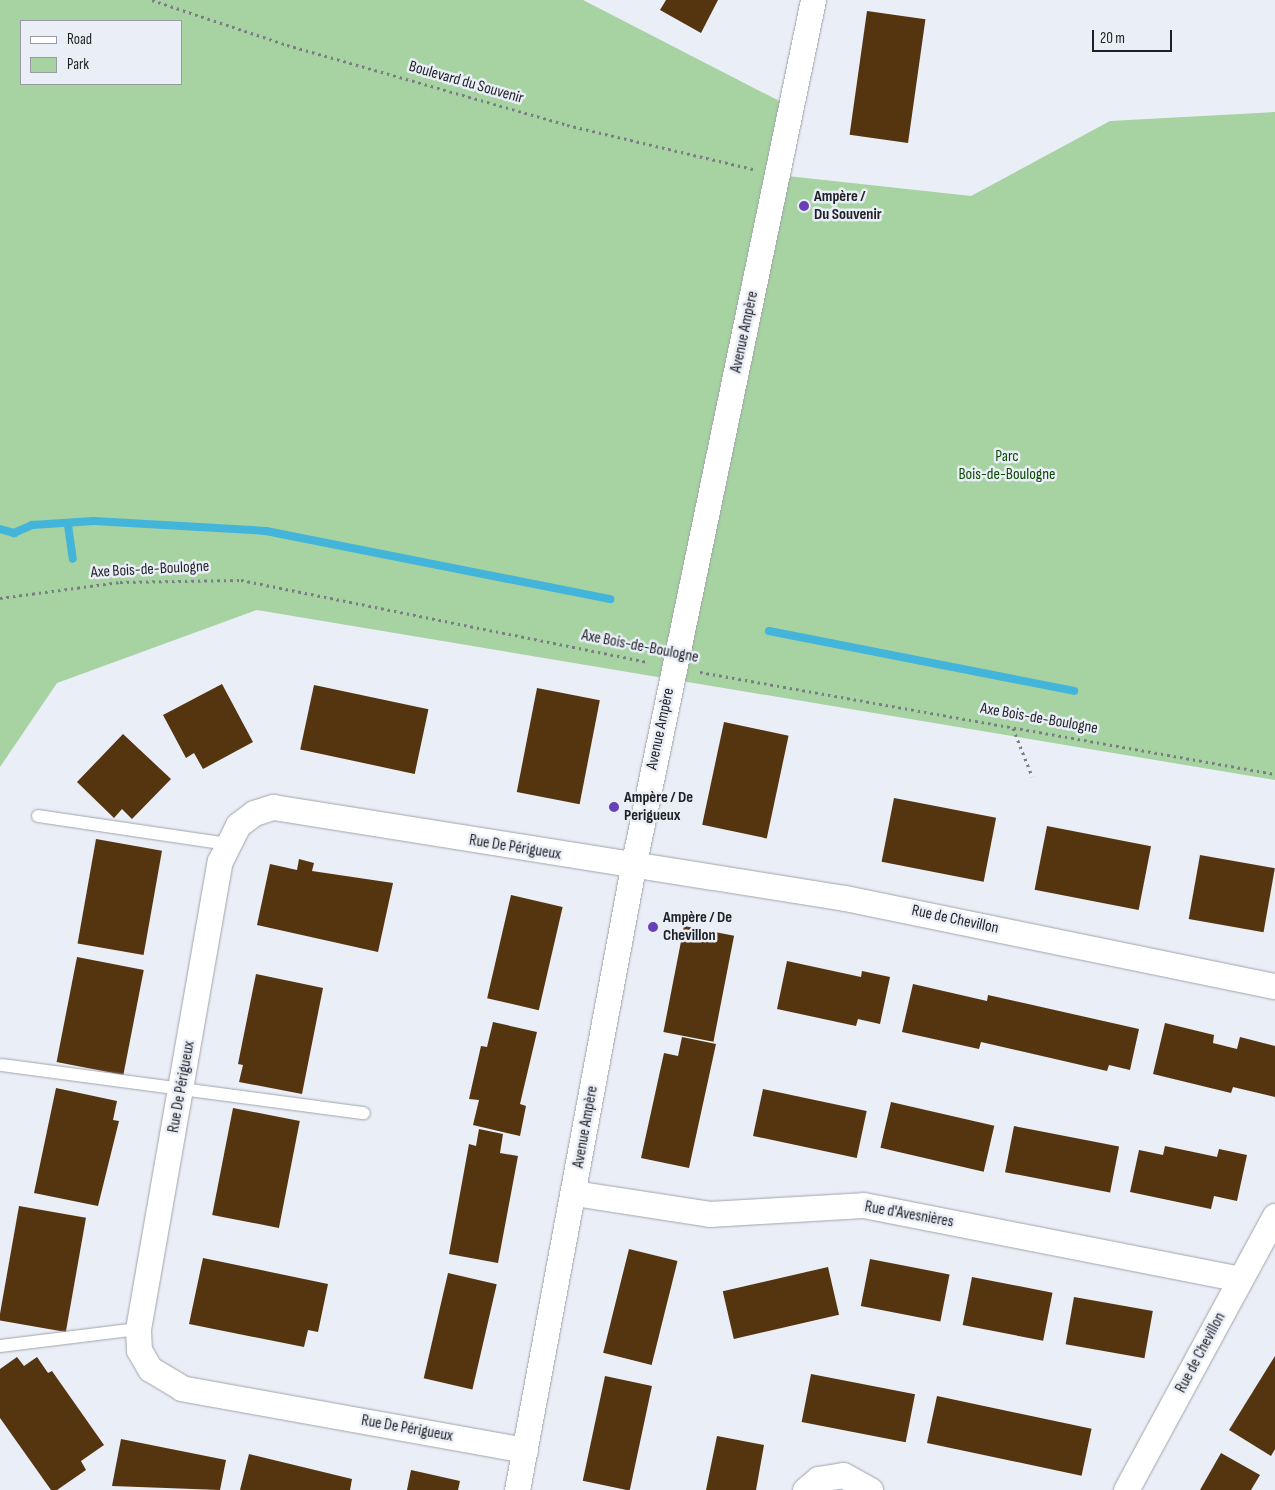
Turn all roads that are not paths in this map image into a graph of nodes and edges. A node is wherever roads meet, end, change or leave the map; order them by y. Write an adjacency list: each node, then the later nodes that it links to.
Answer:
1 (813, 0): 4 (street, Avenue Ampère)
2 (38, 816): 3 (lane)
3 (227, 844): 4 (street, Rue De Périgueux); 7 (street, Rue De Périgueux)
4 (633, 867): 5 (street, Rue de Chevillon); 9 (street, Avenue Ampère)
5 (1275, 986)
6 (2, 1065): 7 (lane)
7 (182, 1088): 8 (lane); 12 (street, Rue De Périgueux)
8 (364, 1113)
9 (574, 1194): 11 (street, Rue d'Avesnières); 14 (street, Avenue Ampère)
10 (1275, 1216): 11 (street, Rue de Chevillon)
11 (1240, 1280): 18 (street, Rue de Chevillon)
12 (138, 1328): 13 (lane); 14 (street, Rue De Périgueux)
13 (0, 1346)
14 (525, 1450): 16 (street, Avenue Ampère)
15 (872, 1489): 17 (street)
16 (517, 1490)
17 (805, 1490)
18 (1126, 1490)

